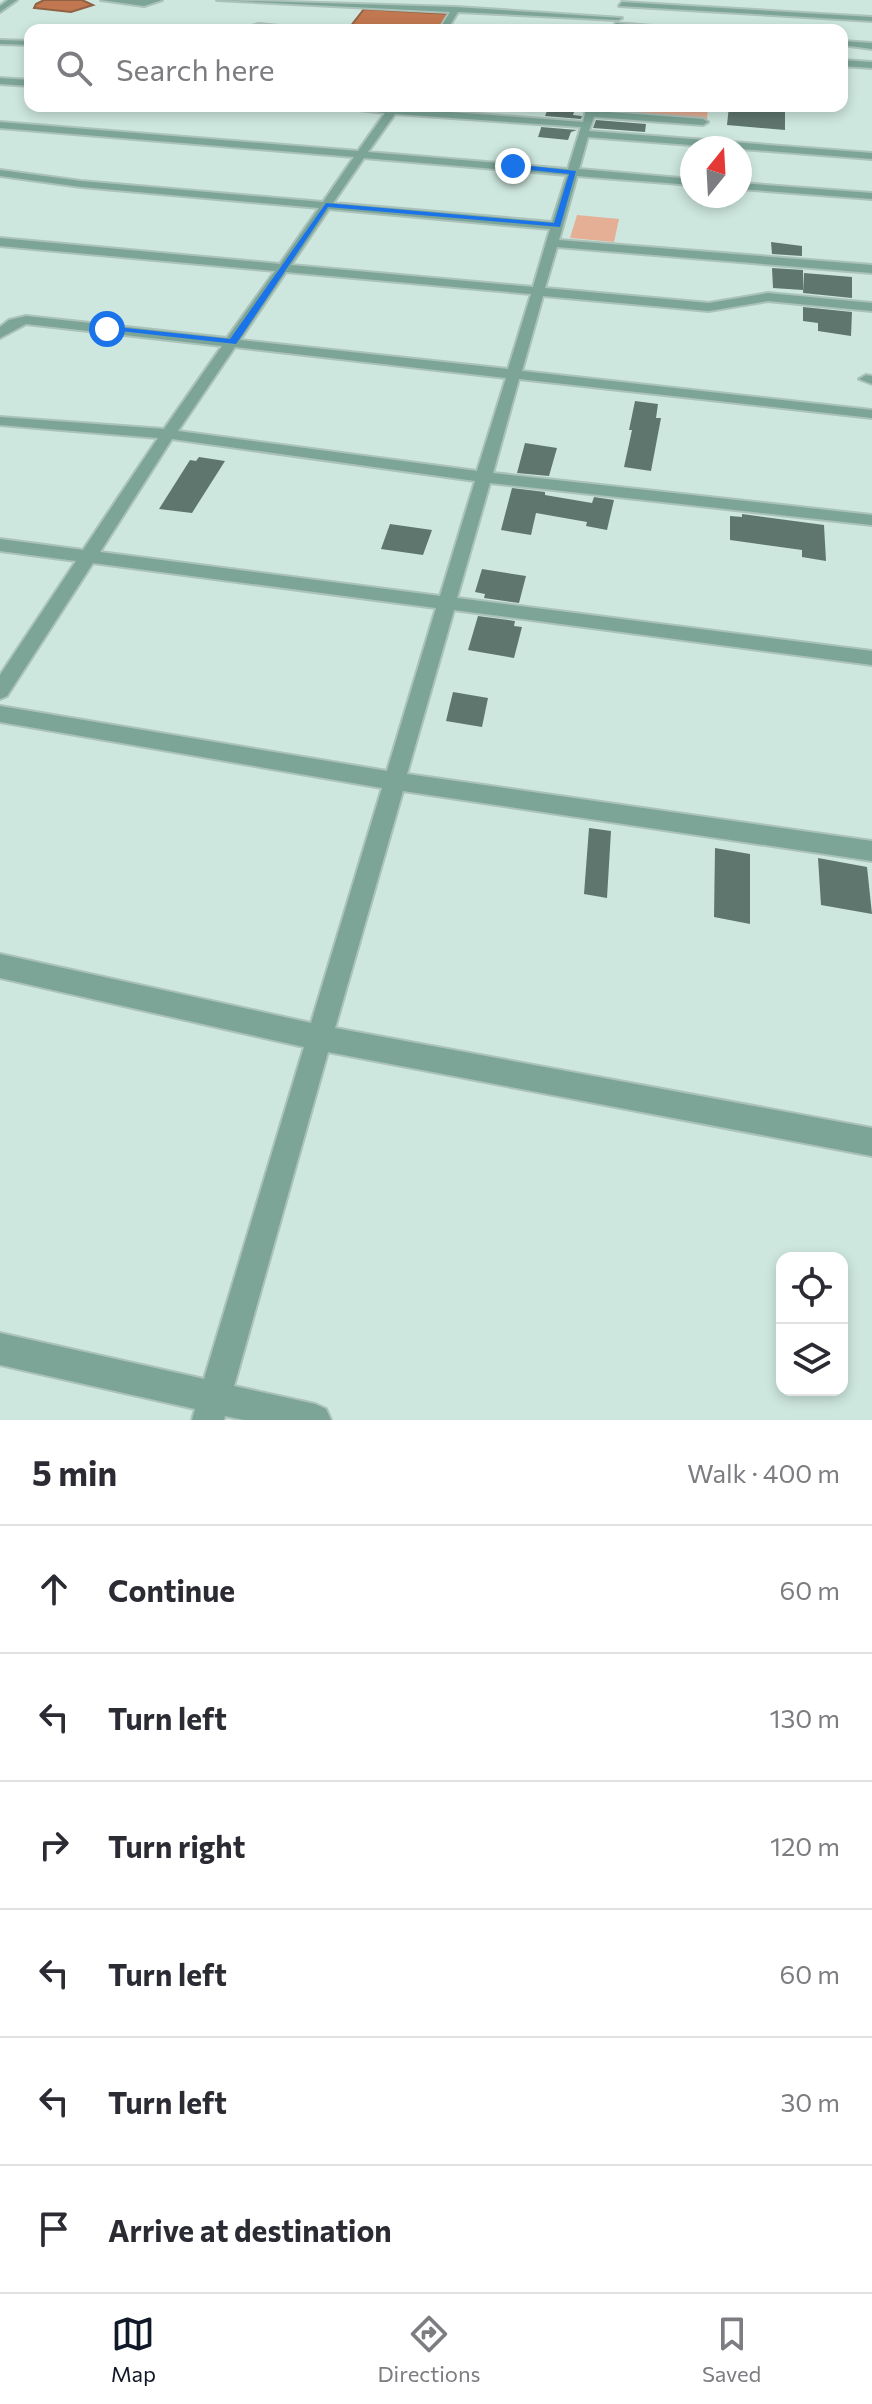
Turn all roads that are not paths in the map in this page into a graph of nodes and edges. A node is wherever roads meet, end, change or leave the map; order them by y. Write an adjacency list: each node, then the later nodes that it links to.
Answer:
1 (13, 0): 10 (street)
2 (105, 0): 3 (street)
3 (158, 0)
4 (221, 0): 6 (street)
5 (468, 0): 9 (street)
6 (282, 1): 7 (street)
7 (348, 2): 9 (street)
8 (623, 2): 11 (street); 13 (street)
9 (460, 9): 12 (street); 13 (street)
10 (0, 10)
11 (872, 19)
12 (448, 24)
13 (616, 24)
14 (0, 42): 15 (street)
15 (24, 43)
16 (848, 44): 17 (street)
17 (872, 46)
18 (848, 63): 19 (street)
19 (872, 65)
20 (0, 81): 21 (street)
21 (24, 83)
22 (391, 112): 27 (street)
23 (459, 112): 24 (street)
24 (588, 120): 25 (street); 28 (street); 29 (street)
25 (703, 122)
26 (0, 125): 27 (street)
27 (362, 153): 29 (street); 34 (street)
28 (872, 156)
29 (573, 172): 31 (street); 35 (street)
30 (0, 173): 34 (street)
31 (680, 181)
32 (752, 187): 33 (street)
33 (872, 196)
34 (326, 205): 35 (street); 37 (street)
35 (555, 234): 38 (street); 39 (street)
36 (0, 242): 37 (street)
37 (284, 266): 39 (street); 42 (street)
38 (872, 269)
39 (539, 290): 40 (street); 43 (street)
40 (872, 307)
41 (0, 334): 42 (street)
42 (232, 342): 43 (street); 46 (street)
43 (513, 375): 44 (street); 47 (street)
44 (872, 414)
45 (0, 421): 46 (street)
46 (168, 434): 47 (street); 50 (street)
47 (484, 477): 48 (street); 51 (street)
48 (872, 520)
49 (0, 545): 50 (street)
50 (88, 555): 51 (street); 53 (street)
51 (447, 604): 52 (street); 55 (street)
52 (872, 658)
53 (0, 691)
54 (0, 714): 55 (street)
55 (395, 781): 56 (street); 58 (street)
56 (872, 851)
57 (0, 966): 58 (street)
58 (320, 1038): 59 (street); 61 (street)
59 (872, 1142)
60 (0, 1349): 61 (street)
61 (211, 1409): 62 (street)
62 (315, 1420)

